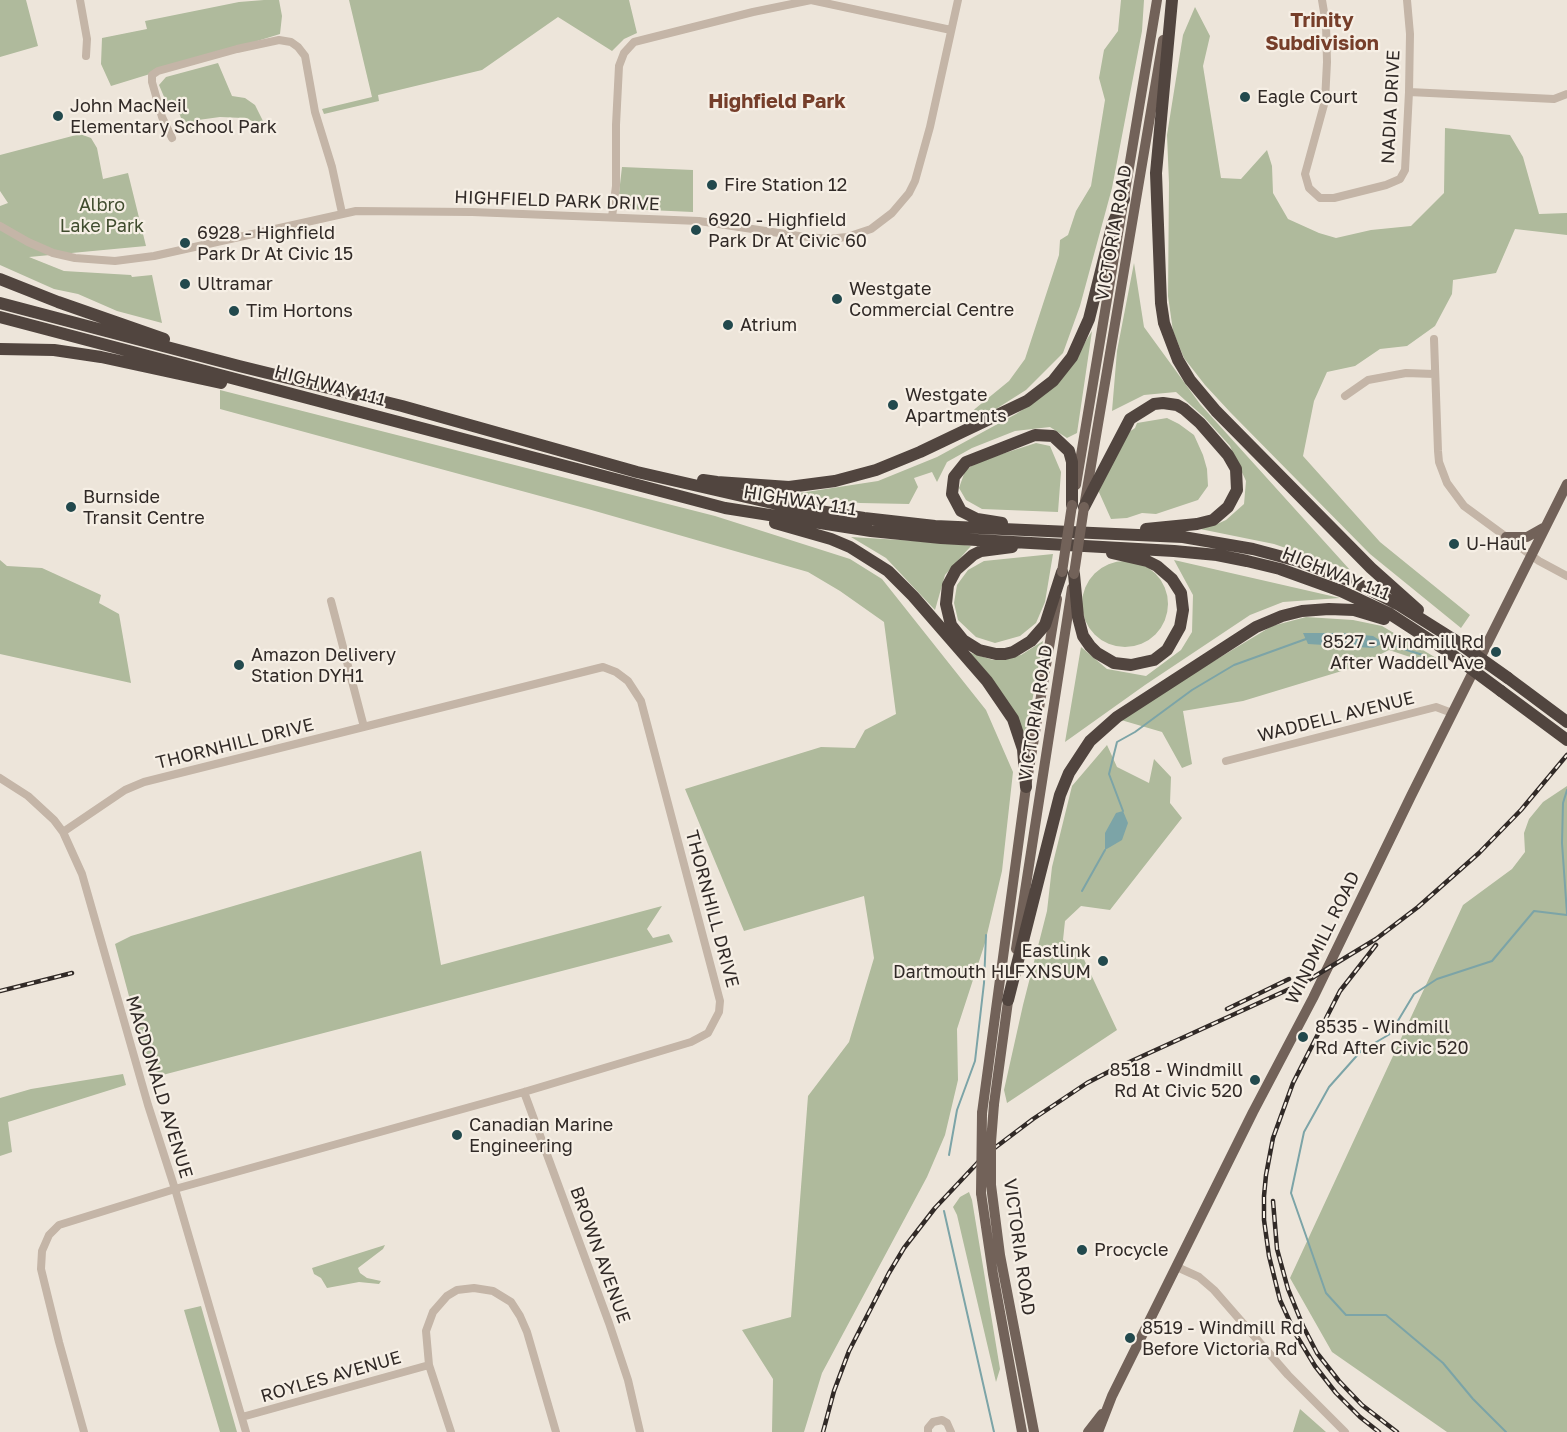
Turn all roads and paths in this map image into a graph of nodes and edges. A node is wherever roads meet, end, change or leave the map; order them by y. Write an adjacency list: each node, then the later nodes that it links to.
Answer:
1 (80, 0): 8 (street)
2 (958, 0): 7 (street, HIGHFIELD PARK DRIVE)
3 (1157, 0): 12 (main road, VICTORIA ROAD)
4 (1171, 0): 27 (main road, VICTORIA ROAD); 39 (highway)
5 (1322, 0): 9 (street, NADIA DRIVE)
6 (1407, 0): 9 (street, NADIA DRIVE)
7 (951, 30): 14 (street, HIGHFIELD PARK DRIVE); 14 (street)
8 (86, 56)
9 (1410, 92): 10 (street)
10 (1567, 94)
11 (172, 138): 13 (street)
12 (1124, 199): 25 (highway); 27 (main road, VICTORIA ROAD)
13 (342, 213): 14 (street, HIGHFIELD PARK DRIVE); 15 (street, HIGHFIELD PARK DRIVE)
14 (612, 217)
15 (0, 226)
16 (0, 279): 21 (highway)
17 (0, 303): 21 (highway, HIGHWAY 111)
18 (0, 317): 23 (highway, HIGHWAY 111)
19 (1434, 339): 22 (street)
20 (0, 349): 23 (highway)
21 (239, 366): 25 (highway, HIGHWAY 111)
22 (1434, 374): 24 (street); 32 (street)
23 (285, 393): 28 (highway, HIGHWAY 111)
24 (1345, 396)
25 (637, 472): 30 (highway, HIGHWAY 111)
26 (1567, 484): 29 (main road, WINDMILL ROAD)
27 (1078, 506): 30 (highway); 31 (highway); 36 (main road, VICTORIA ROAD, bridge)
28 (725, 507): 33 (highway, HIGHWAY 111); 51 (highway)
29 (1546, 526): 32 (main road); 35 (main road, WINDMILL ROAD)
30 (1035, 531): 31 (highway, HIGHWAY 111)
31 (1096, 534): 39 (highway, HIGHWAY 111)
32 (1506, 537): 35 (street)
33 (1048, 544): 34 (highway, HIGHWAY 111); 36 (highway)
34 (1073, 545): 36 (highway); 40 (highway, HIGHWAY 111)
35 (1532, 555): 37 (street); 42 (main road, WINDMILL ROAD)
36 (1068, 573): 51 (main road, VICTORIA ROAD); 53 (main road, VICTORIA ROAD)
37 (1567, 576)
38 (331, 602): 46 (street)
39 (1437, 627): 41 (highway, HIGHWAY 111, bridge)
40 (1428, 638): 45 (highway, HIGHWAY 111, bridge); 53 (highway)
41 (1554, 712): 43 (highway); 44 (highway, HIGHWAY 111)
42 (1452, 713): 49 (street, WADDELL AVENUE); 56 (main road, WINDMILL ROAD)
43 (1567, 718)
44 (1567, 722)
45 (1547, 725): 47 (highway, HIGHWAY 111); 48 (highway)
46 (364, 727): 52 (street, THORNHILL DRIVE); 54 (street, THORNHILL DRIVE)
47 (1567, 740)
48 (1567, 749)
49 (1226, 761)
50 (0, 778): 52 (street, MACDONALD AVENUE)
51 (1026, 787): 67 (main road, VICTORIA ROAD, bridge)
52 (63, 832): 55 (street, MACDONALD AVENUE)
53 (1008, 1000): 68 (main road, VICTORIA ROAD, bridge)
54 (524, 1092): 55 (street, THORNHILL DRIVE); 64 (street, BROWN AVENUE)
55 (175, 1189): 59 (street, MACDONALD AVENUE); 60 (street, THORNHILL DRIVE)
56 (1177, 1268): 58 (main road, WINDMILL ROAD); 71 (street)
57 (429, 1365): 59 (street, ROYLES AVENUE); 62 (street); 63 (street)
58 (1108, 1407): 69 (main road, WINDMILL ROAD); 70 (main road, WINDMILL ROAD)
59 (242, 1417): 61 (street, MACDONALD AVENUE)
60 (84, 1432)
61 (246, 1432)
62 (451, 1432)
63 (556, 1432)
64 (640, 1432)
65 (928, 1432): 66 (street)
66 (951, 1432)
67 (1022, 1432)
68 (1034, 1432)
69 (1088, 1432)
70 (1098, 1432)
71 (1345, 1432)

